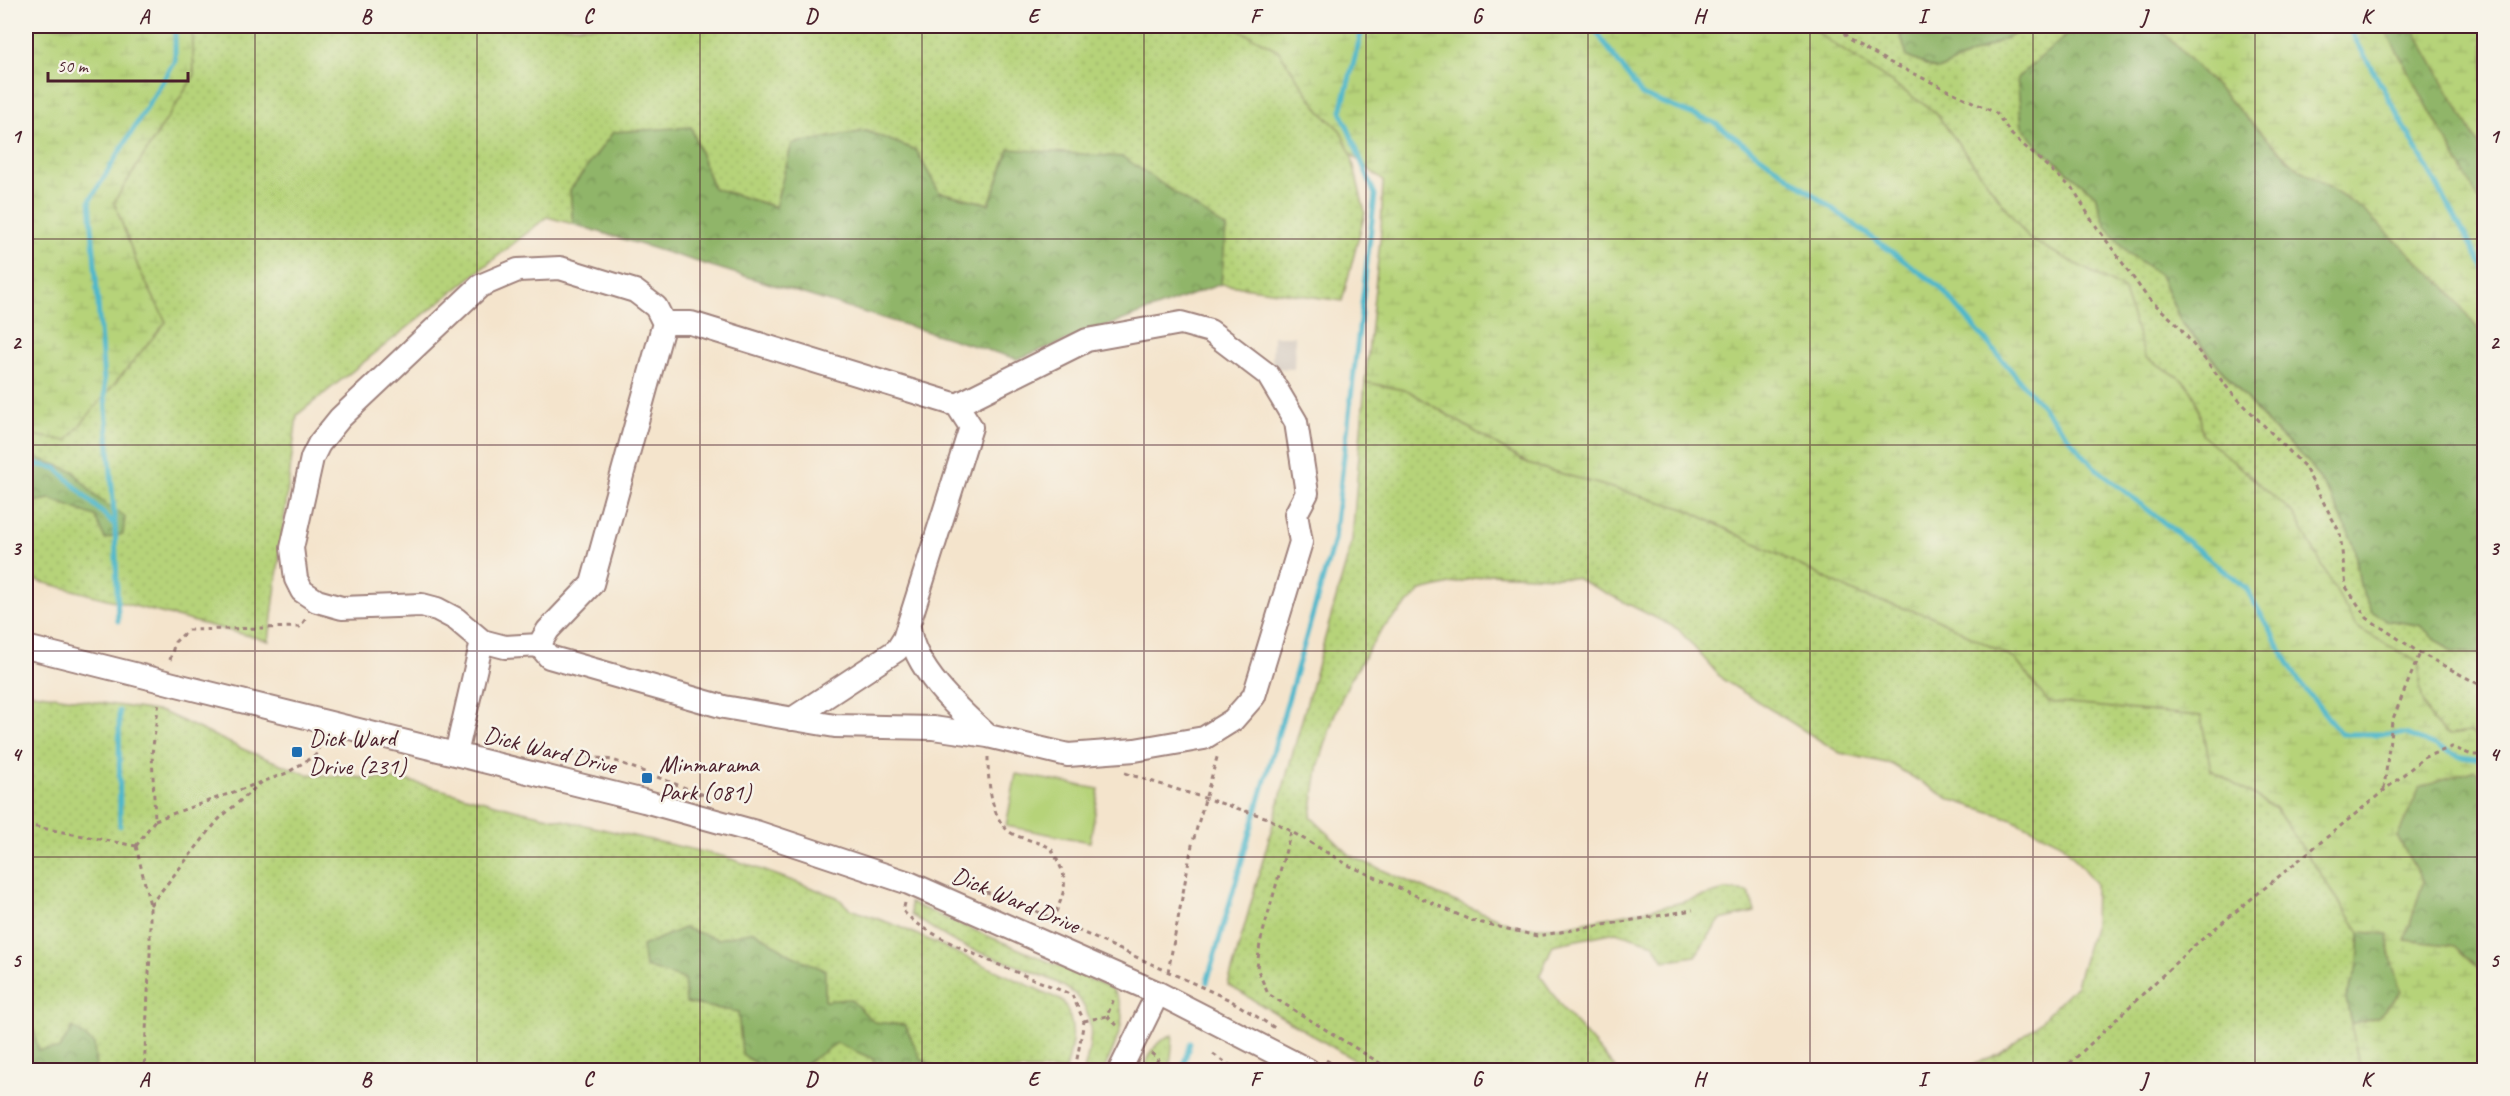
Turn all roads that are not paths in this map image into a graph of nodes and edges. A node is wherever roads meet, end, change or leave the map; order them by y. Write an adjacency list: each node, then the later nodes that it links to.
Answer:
1 (664, 323): 2 (street); 4 (street); 5 (street)
2 (957, 405): 3 (street); 8 (street)
3 (909, 627): 7 (street); 8 (street)
4 (482, 641): 5 (street); 9 (street)
5 (539, 645): 7 (street)
6 (26, 647): 9 (street, Dick Ward Drive)
7 (792, 719): 8 (street)
8 (988, 736)
9 (456, 754): 10 (street, Dick Ward Drive)
10 (1158, 993): 11 (street); 12 (street, Dick Ward Drive)
11 (1120, 1071)
12 (1308, 1071)

